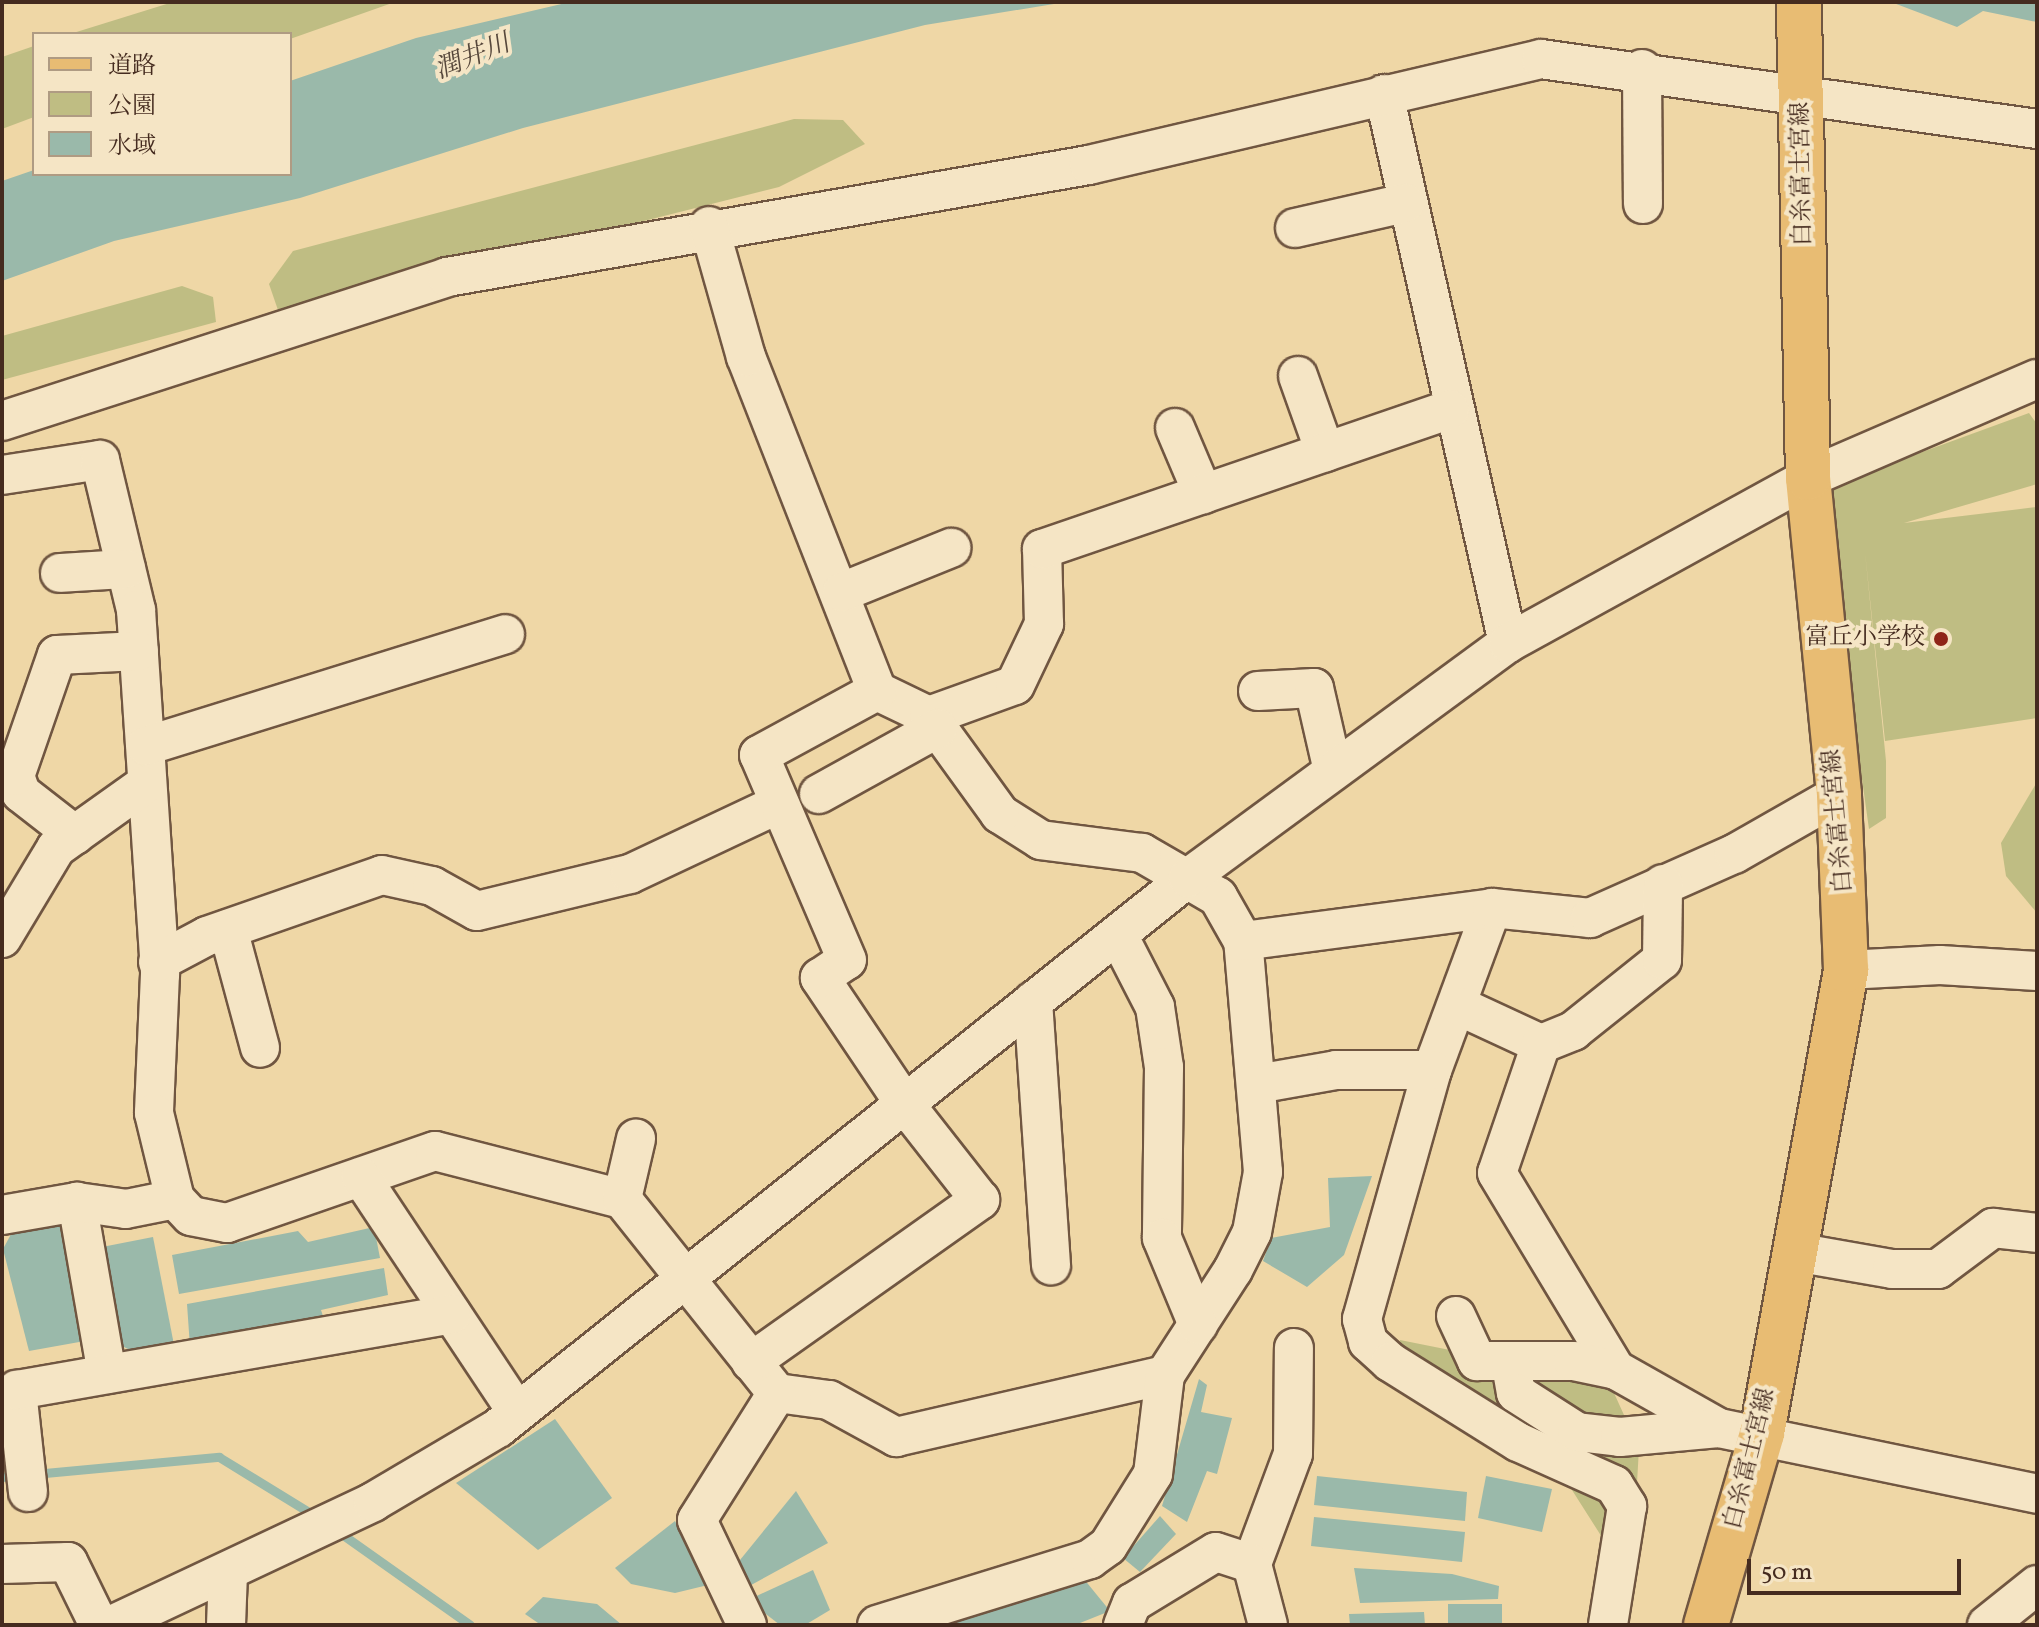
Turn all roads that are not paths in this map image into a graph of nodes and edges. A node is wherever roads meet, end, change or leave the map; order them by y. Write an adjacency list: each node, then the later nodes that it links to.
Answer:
1 (1799, 2): 3 (main road, 白糸富士宮線)
2 (1642, 69): 3 (street); 4 (street); 7 (street)
3 (1801, 86): 5 (street); 17 (main road, 白糸富士宮線)
4 (1384, 94): 6 (street); 8 (street)
5 (2037, 129)
6 (1405, 203): 9 (street); 12 (street)
7 (1643, 204)
8 (709, 226): 13 (street); 22 (street)
9 (1295, 228)
10 (1298, 376): 15 (street)
11 (2037, 379): 17 (street)
12 (1450, 409): 15 (street); 24 (street)
13 (2, 421)
14 (1175, 428): 18 (street)
15 (1325, 452): 18 (street)
16 (2, 475): 20 (street)
17 (1808, 478): 24 (street); 33 (main road, 白糸富士宮線)
18 (1203, 494): 28 (street)
19 (951, 548): 22 (street)
20 (126, 569): 21 (street); 25 (street)
21 (60, 573)
22 (842, 592): 26 (street)
23 (505, 634): 29 (street)
24 (1508, 643): 30 (street)
25 (139, 651): 29 (street); 35 (street)
26 (877, 691): 28 (street); 34 (street)
27 (1258, 691): 30 (street)
28 (934, 722): 32 (street); 36 (street)
29 (146, 746): 31 (street)
30 (1333, 771): 36 (street)
31 (143, 786): 35 (street); 43 (street)
32 (819, 794)
33 (1839, 794): 37 (street); 44 (main road, 白糸富士宮線)
34 (779, 804): 39 (street); 52 (street)
35 (75, 835): 41 (street)
36 (1188, 878): 40 (street); 42 (street)
37 (1663, 884): 38 (street); 48 (street)
38 (1492, 908): 42 (street); 47 (street)
39 (228, 929): 43 (street); 49 (street)
40 (1118, 935): 46 (street); 65 (street)
41 (2, 938)
42 (1243, 941): 51 (street)
43 (158, 962): 55 (street)
44 (1846, 970): 45 (street); 60 (main road, 白糸富士宮線)
45 (2037, 971)
46 (1033, 1001): 52 (street); 61 (street)
47 (1461, 1007): 48 (street); 50 (street)
48 (1541, 1044): 69 (street)
49 (260, 1048)
50 (1432, 1070): 51 (street); 90 (street)
51 (1257, 1084): 65 (street)
52 (904, 1103): 62 (street); 67 (street)
53 (636, 1139): 56 (street)
54 (361, 1177): 55 (street); 56 (street); 63 (street)
55 (175, 1199): 57 (street)
56 (622, 1199): 62 (street)
57 (77, 1202): 58 (street); 70 (street)
58 (2, 1215)
59 (2037, 1233): 60 (street)
60 (1795, 1252): 75 (main road, 白糸富士宮線)
61 (1051, 1265)
62 (684, 1278): 67 (street); 73 (street)
63 (451, 1314): 70 (street); 73 (street)
64 (1456, 1316): 68 (street)
65 (1198, 1325): 71 (street)
66 (1294, 1348): 80 (street)
67 (751, 1362): 72 (street)
68 (1511, 1365): 69 (street); 74 (street)
69 (1616, 1370): 74 (street)
70 (107, 1374): 76 (street)
71 (1165, 1375): 72 (street); 78 (street)
72 (777, 1393): 87 (street)
73 (517, 1412): 81 (street)
74 (1719, 1428): 75 (street)
75 (1762, 1433): 77 (street); 91 (main road, 白糸富士宮線)
76 (28, 1492)
77 (2037, 1494)
78 (1090, 1559): 83 (street); 88 (street)
79 (2, 1564): 84 (street)
80 (1252, 1564): 83 (street); 89 (street)
81 (228, 1574): 85 (street); 86 (street)
82 (2037, 1585): 92 (street)
83 (1128, 1614)
84 (99, 1625)
85 (112, 1625)
86 (226, 1625)
87 (747, 1625)
88 (877, 1625)
89 (1268, 1625)
90 (1608, 1625)
91 (1706, 1625)
92 (1987, 1625)

